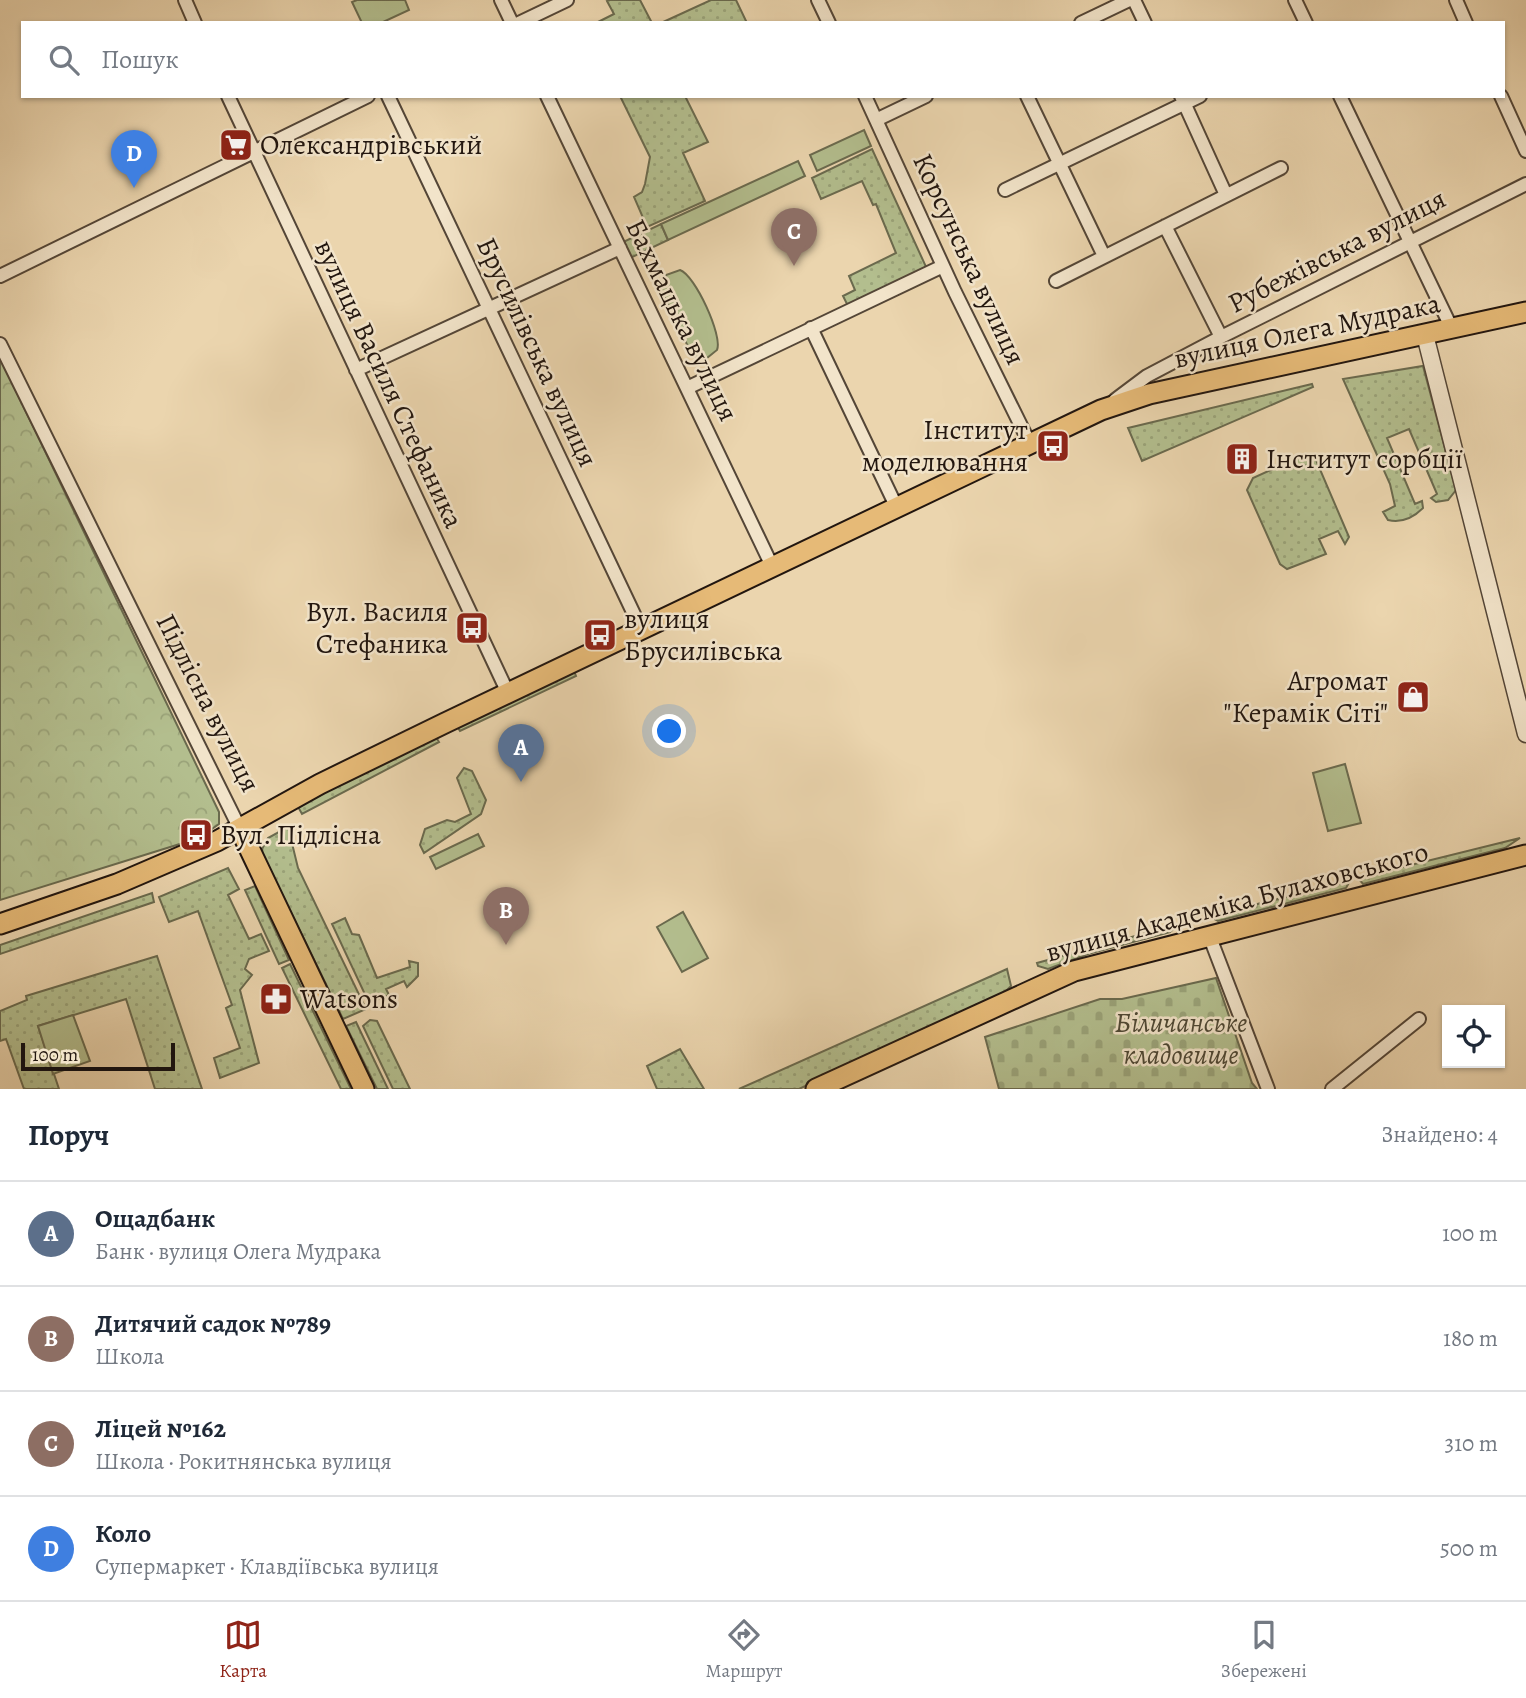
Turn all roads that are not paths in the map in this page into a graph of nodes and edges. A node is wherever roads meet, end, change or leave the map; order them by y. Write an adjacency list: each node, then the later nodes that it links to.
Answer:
1 (185, 0): 8 (street)
2 (501, 0): 9 (street)
3 (567, 0): 10 (street)
4 (818, 0): 11 (street)
5 (1132, 0): 12 (street); 13 (street)
6 (1295, 0): 14 (street)
7 (1456, 0): 15 (street)
8 (194, 21)
9 (511, 21)
10 (523, 21)
11 (829, 21)
12 (1085, 21)
13 (1144, 21)
14 (1305, 21)
15 (1465, 21)
16 (229, 98): 28 (street, вулиця Василя Стефаника)
17 (364, 98): 28 (street)
18 (389, 98): 41 (street, Брусилівська вулиця)
19 (548, 98): 36 (street, Бахмацька вулиця)
20 (866, 98): 26 (street, Корсунська вулиця)
21 (922, 98): 26 (street)
22 (1028, 98): 29 (street)
23 (1341, 98): 35 (street)
24 (1502, 98): 27 (street)
25 (1182, 100): 29 (street); 33 (street)
26 (876, 120): 38 (street, Корсунська вулиця)
27 (1526, 151)
28 (253, 154): 39 (street); 48 (street, вулиця Василя Стефаника)
29 (1060, 164): 32 (street); 37 (street)
30 (1281, 168): 33 (street)
31 (1526, 184): 35 (street, Рубежівська вулиця)
32 (1005, 190)
33 (1226, 195): 34 (street)
34 (1165, 226): 37 (street); 46 (street)
35 (1408, 242): 44 (street); 46 (street, Рубежівська вулиця)
36 (620, 248): 41 (street); 49 (street, Бахмацька вулиця)
37 (1104, 256): 40 (street)
38 (943, 266): 43 (street); 51 (street, Корсунська вулиця)
39 (0, 276)
40 (1056, 281)
41 (492, 309): 48 (street); 54 (street, Брусилівська вулиця)
42 (1526, 312): 44 (main road, вулиця Олега Мудрака)
43 (811, 328): 49 (street); 52 (street)
44 (1452, 329): 45 (main road, вулиця Олега Мудрака)
45 (1425, 335): 50 (main road, вулиця Олега Мудрака); 56 (street)
46 (1221, 337): 50 (street, Рубежівська вулиця)
47 (0, 344): 57 (street, Підлісна вулиця)
48 (356, 370): 55 (street, вулиця Василя Стефаника)
49 (687, 388): 53 (street, Бахмацька вулиця)
50 (1101, 410): 51 (main road, вулиця Олега Мудрака)
51 (1030, 442): 52 (main road, вулиця Олега Мудрака)
52 (896, 506): 53 (main road, вулиця Олега Мудрака)
53 (772, 566): 54 (main road, вулиця Олега Мудрака)
54 (641, 629): 55 (main road, вулиця Олега Мудрака)
55 (508, 693): 57 (main road)
56 (1526, 734)
57 (240, 829): 59 (main road); 62 (main road, Підлісна вулиця)
58 (1526, 855): 60 (main road, вулиця Академіка Булаховського)
59 (0, 924)
60 (1209, 935): 63 (main road, вулиця Академіка Булаховського); 64 (street)
61 (1419, 1019): 65 (street)
62 (364, 1089)
63 (816, 1089)
64 (1268, 1089)
65 (1332, 1089)

